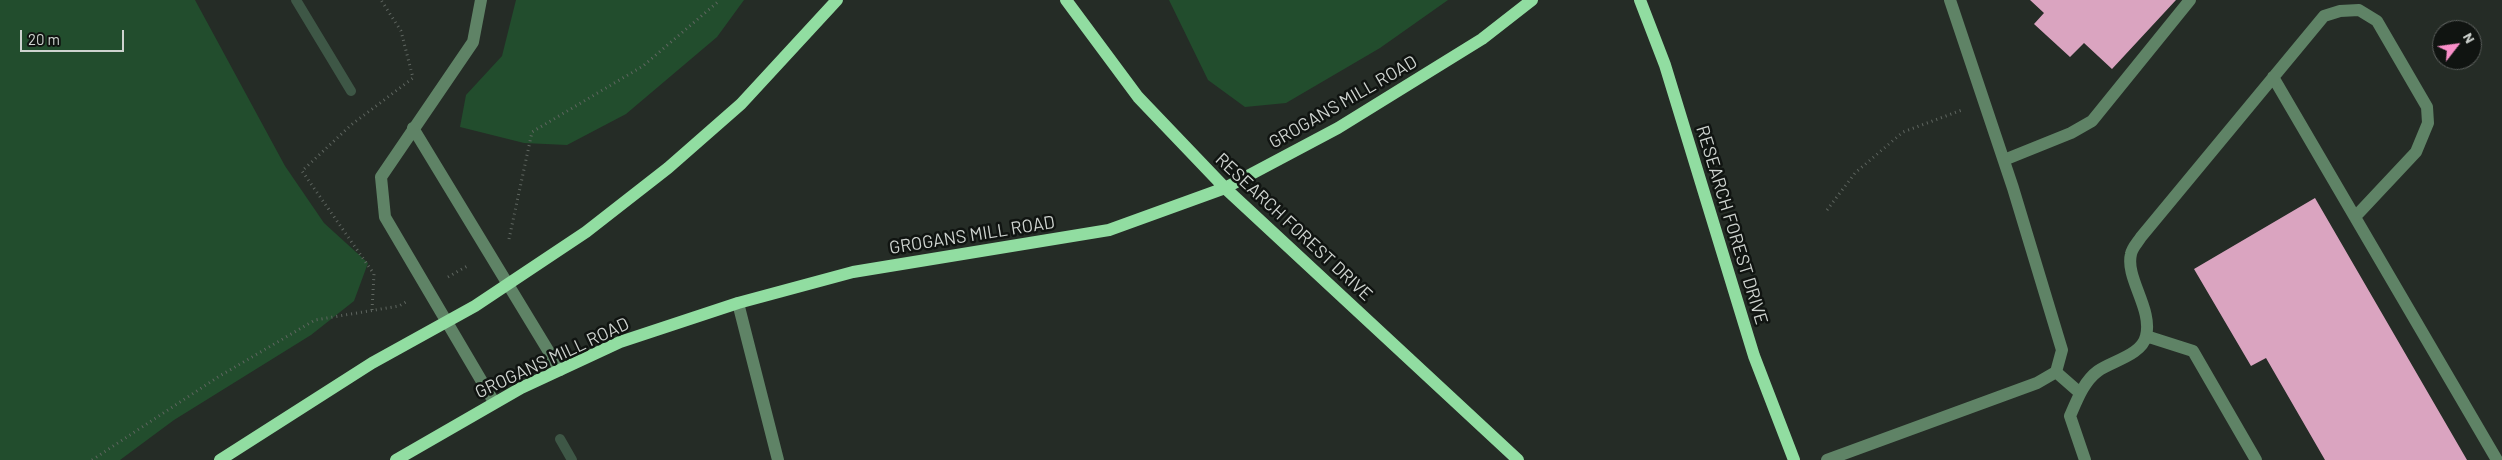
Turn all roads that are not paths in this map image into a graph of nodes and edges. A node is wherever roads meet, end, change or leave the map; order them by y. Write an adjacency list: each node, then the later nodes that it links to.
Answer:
1 (481, 0): 9 (lane)
2 (837, 0): 13 (main road)
3 (1066, 0): 11 (main road, RESEARCH FOREST DRIVE)
4 (1532, 0): 11 (main road, GROGANS MILL ROAD)
5 (1640, 0): 25 (main road, RESEARCH FOREST DRIVE)
6 (1950, 0): 10 (lane)
7 (2190, 0): 10 (lane)
8 (2273, 77): 12 (lane); 12 (lane); 16 (lane)
9 (413, 128): 13 (lane); 15 (lane)
10 (2004, 160): 18 (lane)
11 (1225, 188): 14 (main road, GROGANS MILL ROAD); 24 (main road, RESEARCH FOREST DRIVE)
12 (2355, 217): 29 (lane)
13 (509, 283): 15 (main road); 17 (lane)
14 (738, 303): 17 (main road, GROGANS MILL ROAD); 23 (lane)
15 (446, 321): 20 (lane); 21 (main road)
16 (2146, 336): 19 (lane); 28 (lane)
17 (560, 370): 20 (main road, GROGANS MILL ROAD)
18 (2056, 372): 19 (lane); 26 (lane)
19 (2080, 394): 27 (lane)
20 (494, 402): 22 (main road, GROGANS MILL ROAD)
21 (220, 460)
22 (396, 460)
23 (778, 460)
24 (1518, 460)
25 (1794, 460)
26 (1828, 460)
27 (2084, 460)
28 (2256, 460)
29 (2496, 460)

